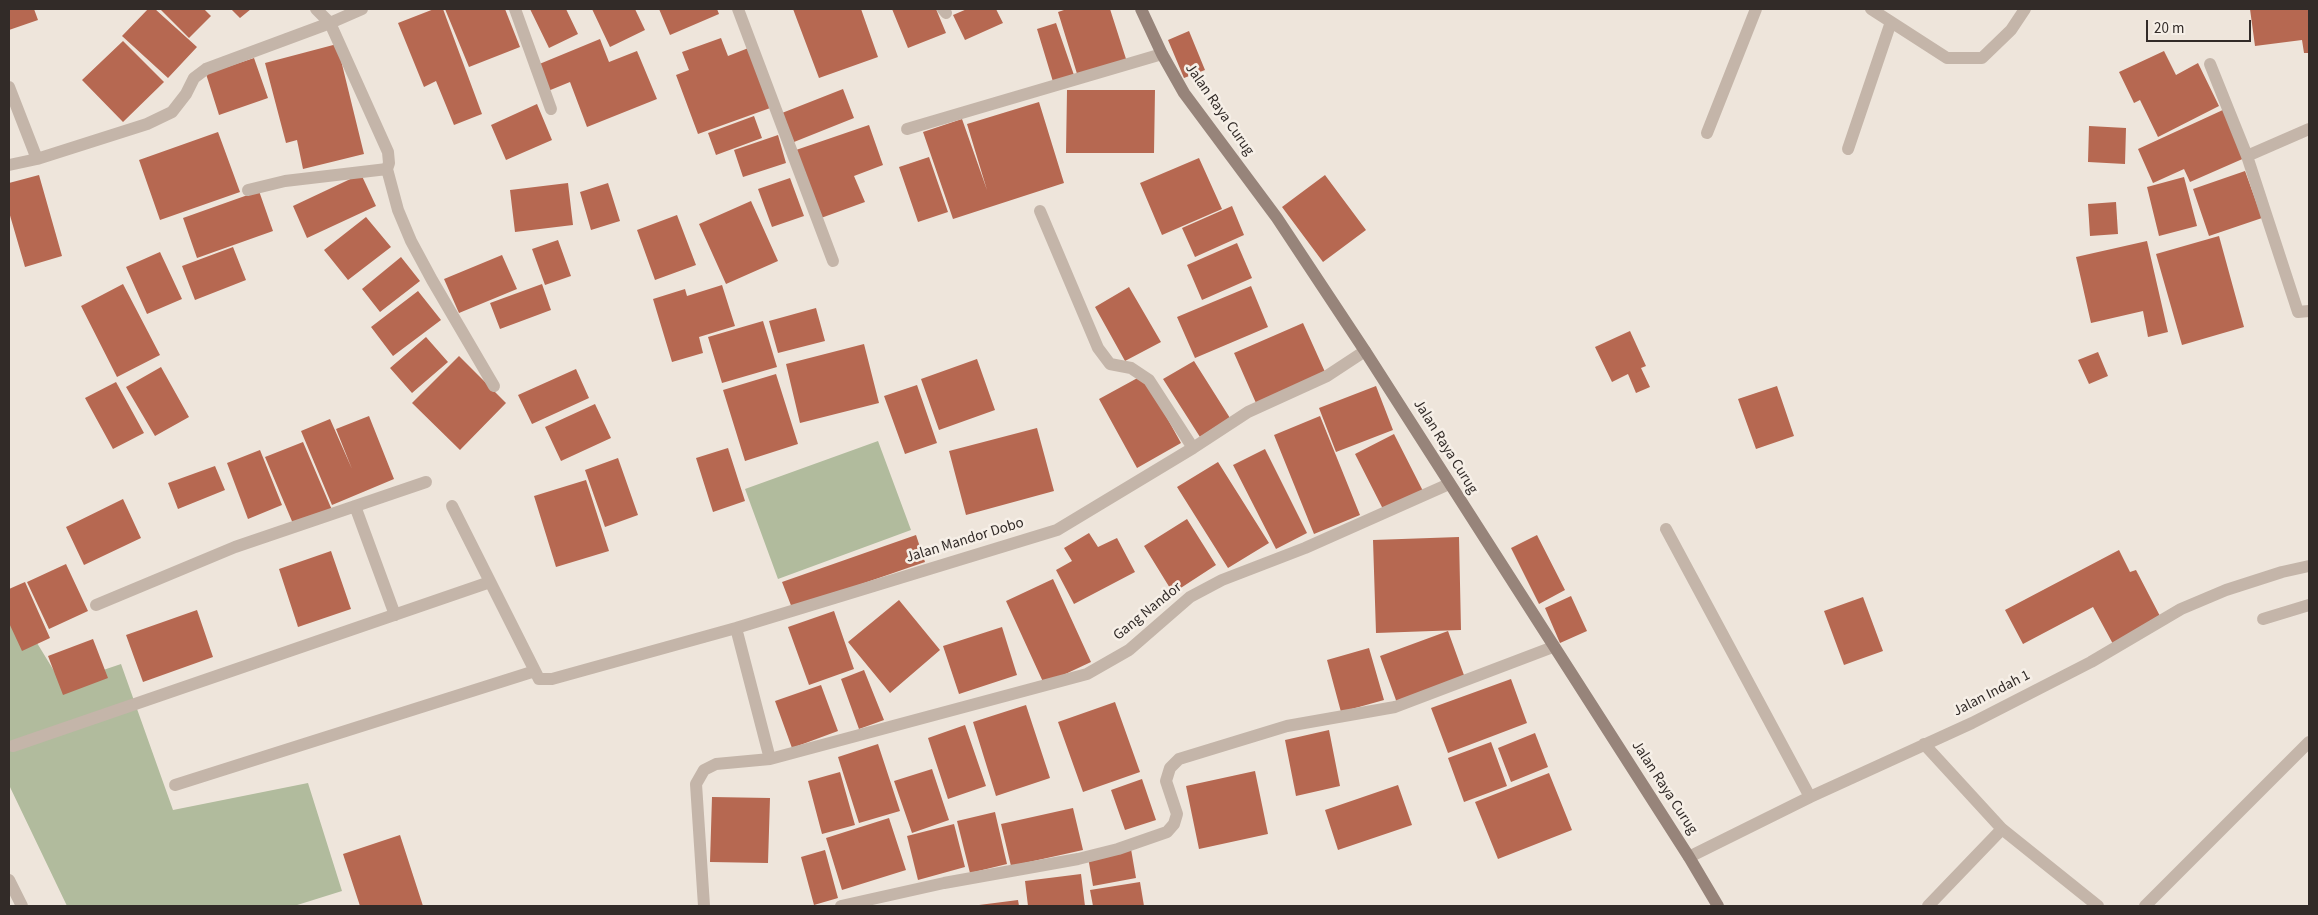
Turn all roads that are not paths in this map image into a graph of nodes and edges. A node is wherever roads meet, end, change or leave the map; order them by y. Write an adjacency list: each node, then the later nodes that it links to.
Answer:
1 (316, 9): 10 (street)
2 (362, 9): 10 (street)
3 (515, 9): 14 (street)
4 (738, 9): 25 (street)
5 (1141, 9): 11 (main road, Jalan Raya Curug)
6 (1756, 9): 17 (street)
7 (1871, 9): 9 (street)
8 (2024, 9): 9 (street)
9 (1891, 22): 18 (street)
10 (330, 23): 20 (street); 22 (street)
11 (1162, 54): 15 (street); 27 (main road, Jalan Raya Curug)
12 (2210, 64): 19 (street)
13 (9, 87): 20 (street)
14 (550, 109)
15 (907, 129)
16 (2309, 129): 19 (street)
17 (1707, 133)
18 (1848, 149)
19 (2247, 156): 26 (street)
20 (37, 159): 21 (street)
21 (9, 165)
22 (387, 168): 23 (street); 28 (street)
23 (248, 190)
24 (1040, 211): 29 (street)
25 (833, 261)
26 (2309, 311)
27 (1365, 351): 29 (street, Jalan Mandor Dobo); 31 (main road, Jalan Raya Curug)
28 (494, 386)
29 (1193, 448): 41 (street, Jalan Mandor Dobo)
30 (426, 482): 32 (street)
31 (1449, 484): 42 (main road, Jalan Raya Curug); 47 (street, Gang Nandor)
32 (355, 506): 37 (street); 39 (street)
33 (452, 506): 36 (street)
34 (1666, 529): 49 (street)
35 (2309, 566): 45 (street, Jalan Indah 1)
36 (490, 582): 39 (street); 43 (street)
37 (96, 605)
38 (2309, 605): 40 (street)
39 (395, 615): 46 (street)
40 (2263, 619)
41 (736, 628): 43 (street, Jalan Mandor Dobo); 47 (street)
42 (1553, 647): 51 (main road, Jalan Raya Curug); 55 (street)
43 (537, 675): 48 (street, Jalan Mandor Dobo)
44 (2309, 742): 59 (street)
45 (1924, 744): 49 (street, Jalan Indah 1); 50 (street)
46 (13, 746)
47 (770, 759): 54 (street, Gang Nandor)
48 (175, 785)
49 (1810, 797): 51 (street, Jalan Indah 1)
50 (2002, 829): 57 (street); 58 (street)
51 (1690, 857): 56 (main road, Jalan Raya Curug)
52 (9, 880): 53 (street)
53 (22, 906)
54 (704, 906)
55 (842, 906)
56 (1718, 906)
57 (1928, 906)
58 (2098, 906)
59 (2145, 906)

